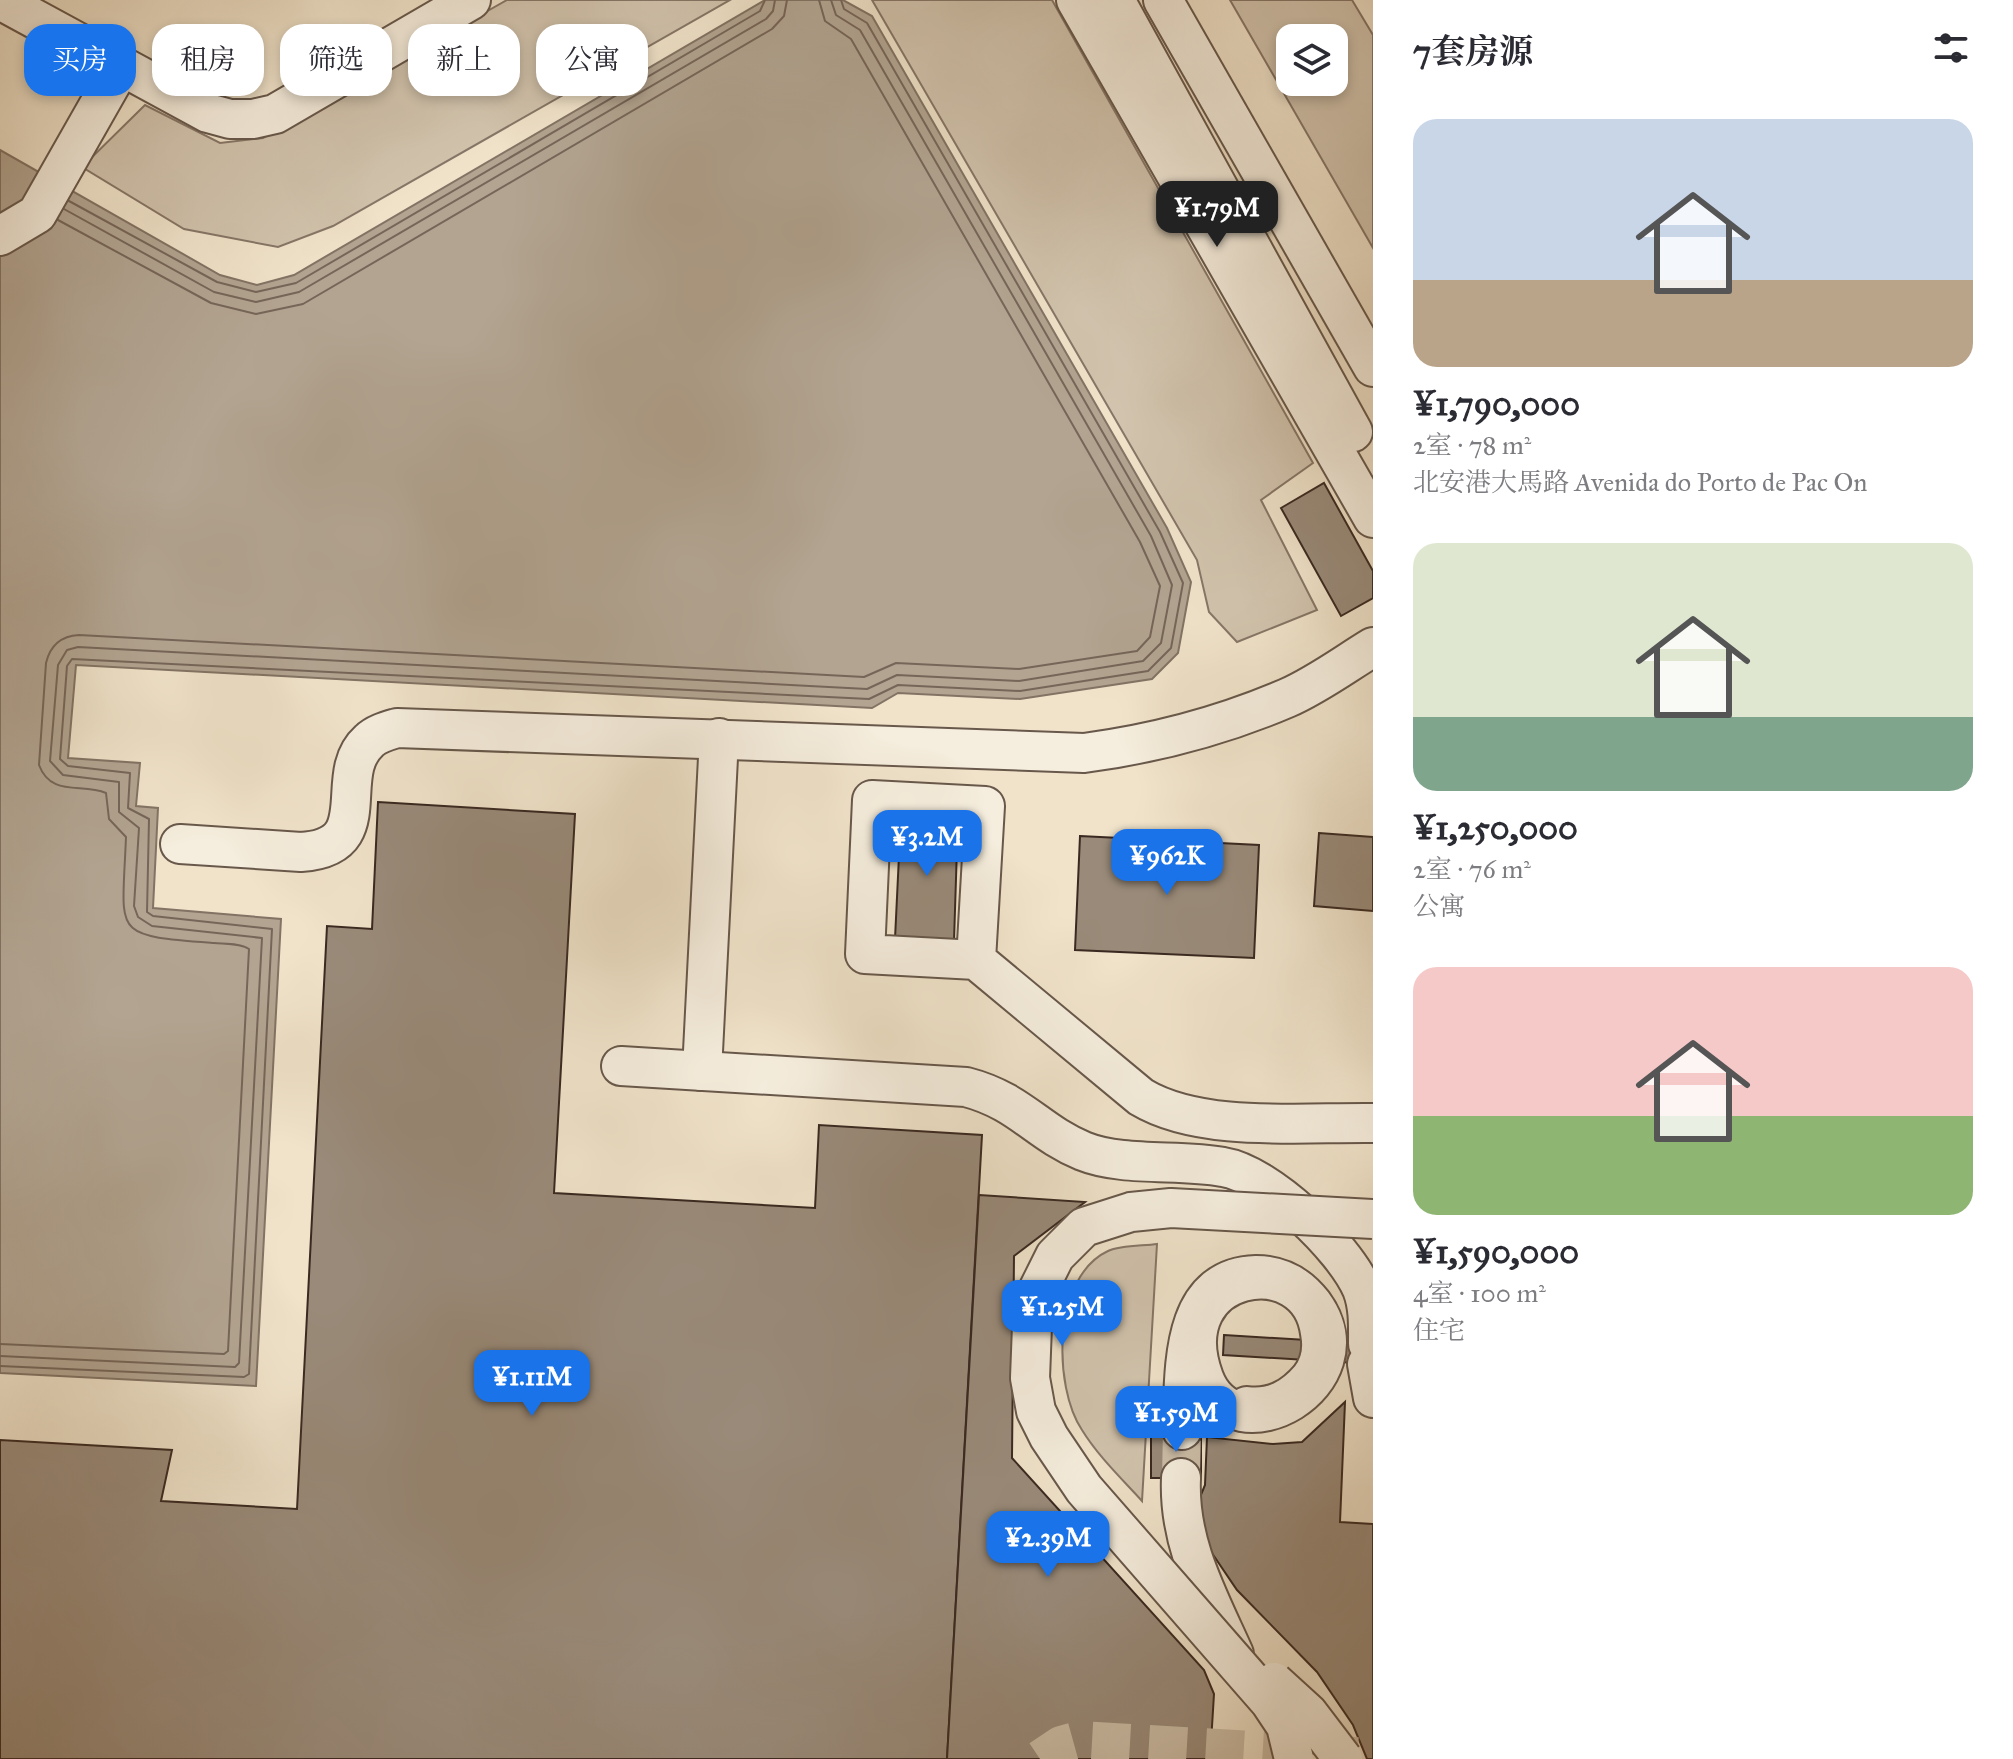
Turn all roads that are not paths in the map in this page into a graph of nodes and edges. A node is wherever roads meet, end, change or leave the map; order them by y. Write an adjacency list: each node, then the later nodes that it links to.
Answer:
1 (0, 0): 6 (street)
2 (471, 0): 7 (street)
3 (1076, 0): 12 (street)
4 (1115, 0): 11 (street)
5 (1163, 0): 10 (street)
6 (42, 24)
7 (136, 76)
8 (104, 96): 9 (street)
9 (0, 236)
10 (1373, 367)
11 (1373, 468)
12 (1373, 518)
13 (1373, 647): 14 (street)
14 (719, 738): 15 (street); 18 (street)
15 (180, 844)
16 (976, 960): 16 (street); 19 (street)
17 (621, 1066): 18 (street)
18 (702, 1071): 21 (street)
19 (1373, 1123)
20 (1373, 1219): 25 (street, bridge)
21 (1369, 1369)
22 (1232, 1403): 23 (street)
23 (1182, 1430)
24 (1181, 1478): 25 (street)
25 (1241, 1666): 26 (street, bridge); 27 (street, bridge)
26 (1294, 1759)
27 (1343, 1759)

